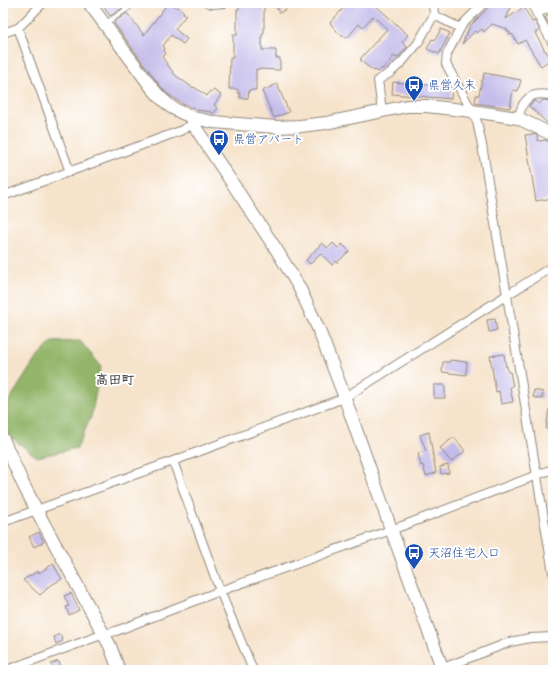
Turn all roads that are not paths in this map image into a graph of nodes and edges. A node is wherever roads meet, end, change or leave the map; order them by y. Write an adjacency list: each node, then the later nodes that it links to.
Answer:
1 (43, 3): 13 (street)
2 (89, 3): 12 (street)
3 (136, 3): 12 (lane)
4 (208, 3): 5 (street)
5 (225, 3)
6 (433, 3): 11 (street)
7 (484, 3): 14 (street)
8 (531, 3): 10 (street)
9 (553, 6): 10 (street)
10 (536, 13): 16 (street)
11 (434, 15): 14 (street); 18 (street)
12 (104, 24): 21 (street)
13 (18, 28): 15 (street); 23 (street)
14 (460, 28): 19 (street)
15 (3, 33)
16 (553, 44)
17 (553, 96): 20 (street)
18 (382, 111): 19 (street); 21 (street)
19 (472, 111): 20 (street); 26 (street)
20 (518, 118): 22 (street)
21 (194, 121): 23 (street); 27 (street)
22 (553, 135)
23 (70, 172): 24 (street)
24 (3, 196)
25 (553, 266): 26 (street)
26 (507, 295): 27 (street); 31 (street)
27 (344, 398): 29 (street); 34 (street)
28 (3, 439): 32 (street)
29 (173, 461): 32 (street); 36 (street)
30 (553, 469): 31 (street)
31 (537, 475): 34 (street); 35 (street)
32 (36, 509): 33 (street); 37 (street)
33 (3, 522)
34 (391, 530): 36 (street); 39 (street)
35 (553, 573)
36 (220, 591): 37 (street); 42 (street)
37 (104, 634): 40 (street); 41 (street)
38 (553, 636): 39 (street)
39 (441, 669)
40 (7, 670)
41 (119, 670)
42 (253, 670)

